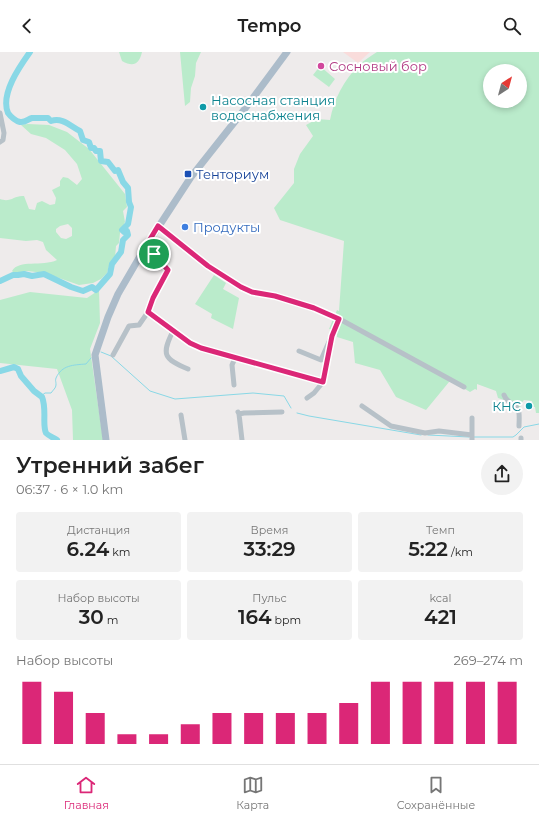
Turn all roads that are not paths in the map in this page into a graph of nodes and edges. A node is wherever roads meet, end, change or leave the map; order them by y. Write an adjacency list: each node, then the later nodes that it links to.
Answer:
1 (287, 52): 4 (main road)
2 (0, 113): 3 (street)
3 (0, 142)
4 (158, 226): 5 (main road); 7 (street)
5 (146, 246): 6 (street); 25 (main road)
6 (148, 312): 8 (street); 11 (street)
7 (339, 319): 9 (street); 16 (street)
8 (173, 331): 12 (street); 13 (street)
9 (332, 336): 10 (street); 14 (street)
10 (299, 351)
11 (113, 355)
12 (235, 358): 14 (street); 15 (street)
13 (188, 369)
14 (323, 382): 18 (street)
15 (234, 385)
16 (464, 387)
17 (504, 395): 23 (street)
18 (307, 398)
19 (362, 406): 24 (street)
20 (282, 412): 27 (street)
21 (182, 415): 26 (street)
22 (472, 418): 24 (street)
23 (519, 426)
24 (472, 435)
25 (106, 440)
26 (185, 440)
27 (242, 440)

